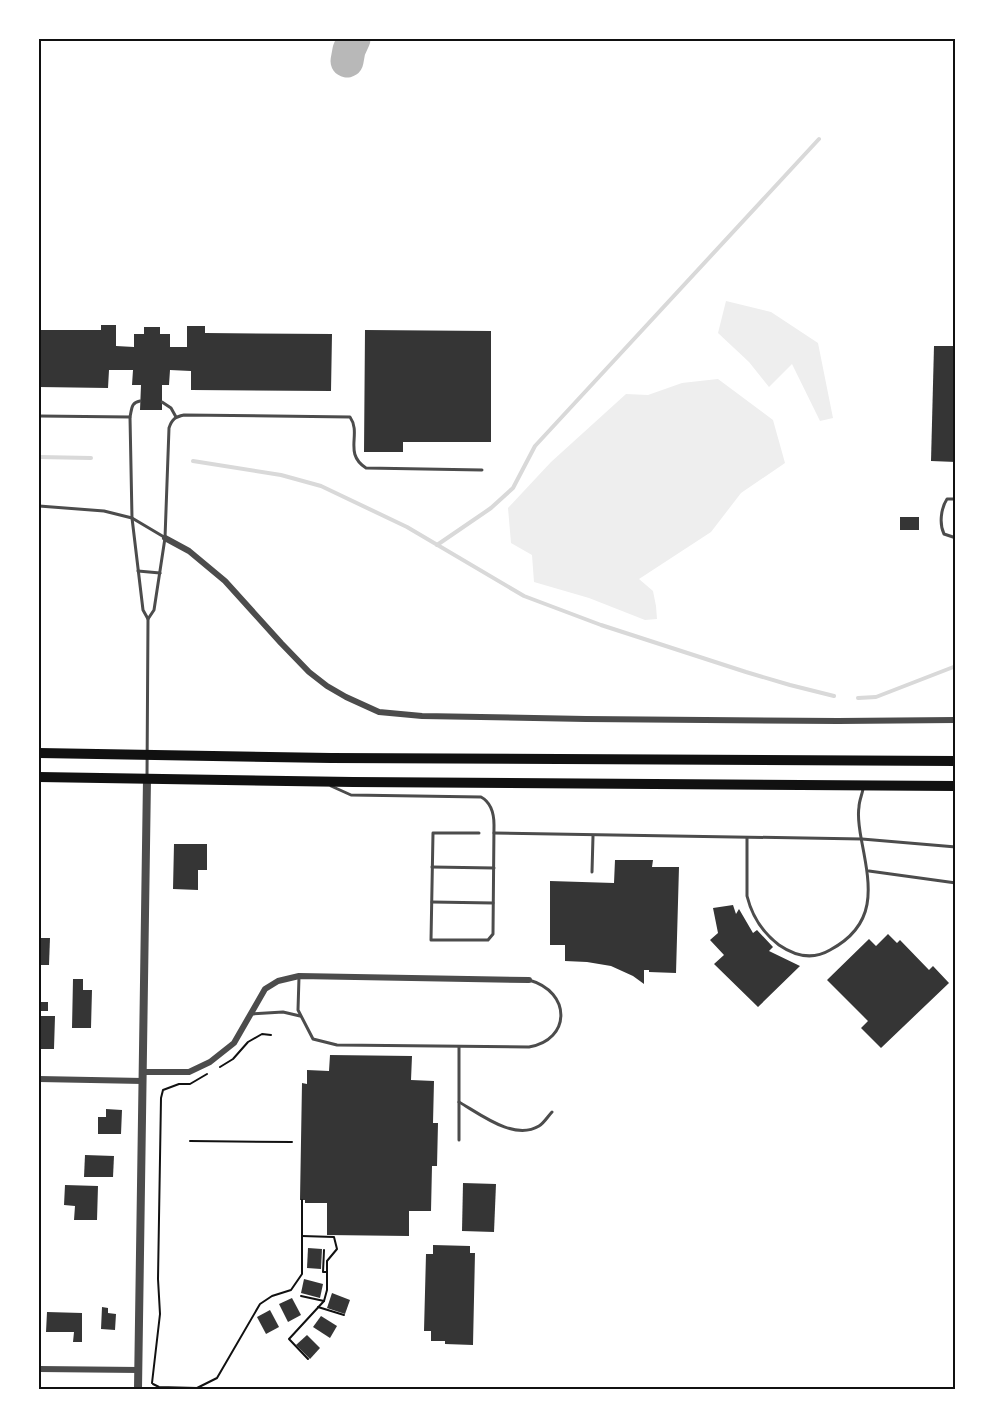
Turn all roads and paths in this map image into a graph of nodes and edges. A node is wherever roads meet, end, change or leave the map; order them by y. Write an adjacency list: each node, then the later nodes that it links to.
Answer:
1 (140, 401): 4 (lane)
2 (162, 402): 5 (lane)
3 (39, 416): 4 (lane)
4 (130, 417): 9 (lane)
5 (176, 417): 6 (lane); 10 (lane)
6 (482, 470)
7 (956, 499): 11 (lane)
8 (39, 506): 9 (lane)
9 (132, 518): 10 (lane); 12 (lane)
10 (165, 538): 13 (lane); 15 (street)
11 (956, 538)
12 (138, 572): 13 (lane); 14 (lane)
13 (160, 573): 14 (lane)
14 (148, 619): 17 (lane)
15 (956, 720)
16 (39, 753): 17 (main road)
17 (147, 755): 18 (main road); 20 (lane)
18 (956, 761)
19 (39, 777): 20 (main road)
20 (147, 779): 21 (main road); 45 (street)
21 (321, 782): 22 (main road); 25 (lane)
22 (865, 784): 23 (main road); 28 (lane)
23 (956, 786)
24 (479, 833): 30 (lane)
25 (494, 833): 26 (lane); 31 (lane)
26 (593, 836): 27 (lane); 33 (lane)
27 (747, 838): 28 (lane); 32 (lane)
28 (862, 839): 29 (lane); 32 (lane)
29 (956, 847)
30 (432, 867): 31 (lane); 35 (lane)
31 (494, 868): 36 (lane)
32 (868, 871): 34 (lane)
33 (592, 872)
34 (956, 883)
35 (432, 902): 36 (lane); 36 (lane)
36 (493, 903)
37 (298, 976): 38 (street); 39 (street); 40 (lane)
38 (529, 981): 42 (lane)
39 (252, 1014): 40 (lane); 45 (street)
40 (301, 1016): 42 (lane)
41 (271, 1035): 43 (path)
42 (459, 1047): 47 (lane)
43 (216, 1069)
44 (207, 1074): 63 (path)
45 (143, 1077): 46 (street); 62 (street)
46 (39, 1079)
47 (459, 1102): 48 (lane); 49 (lane)
48 (552, 1112)
49 (459, 1140)
50 (190, 1141): 51 (path)
51 (292, 1142)
52 (302, 1200): 53 (path)
53 (302, 1236): 55 (path); 63 (path)
54 (324, 1250): 55 (path)
55 (327, 1272): 57 (path)
56 (301, 1296): 57 (path)
57 (324, 1301): 58 (path)
58 (318, 1307): 59 (path); 60 (path)
59 (344, 1315)
60 (308, 1359)
61 (39, 1369): 62 (street)
62 (139, 1370): 64 (street)
63 (152, 1383): 64 (path)
64 (138, 1386)

